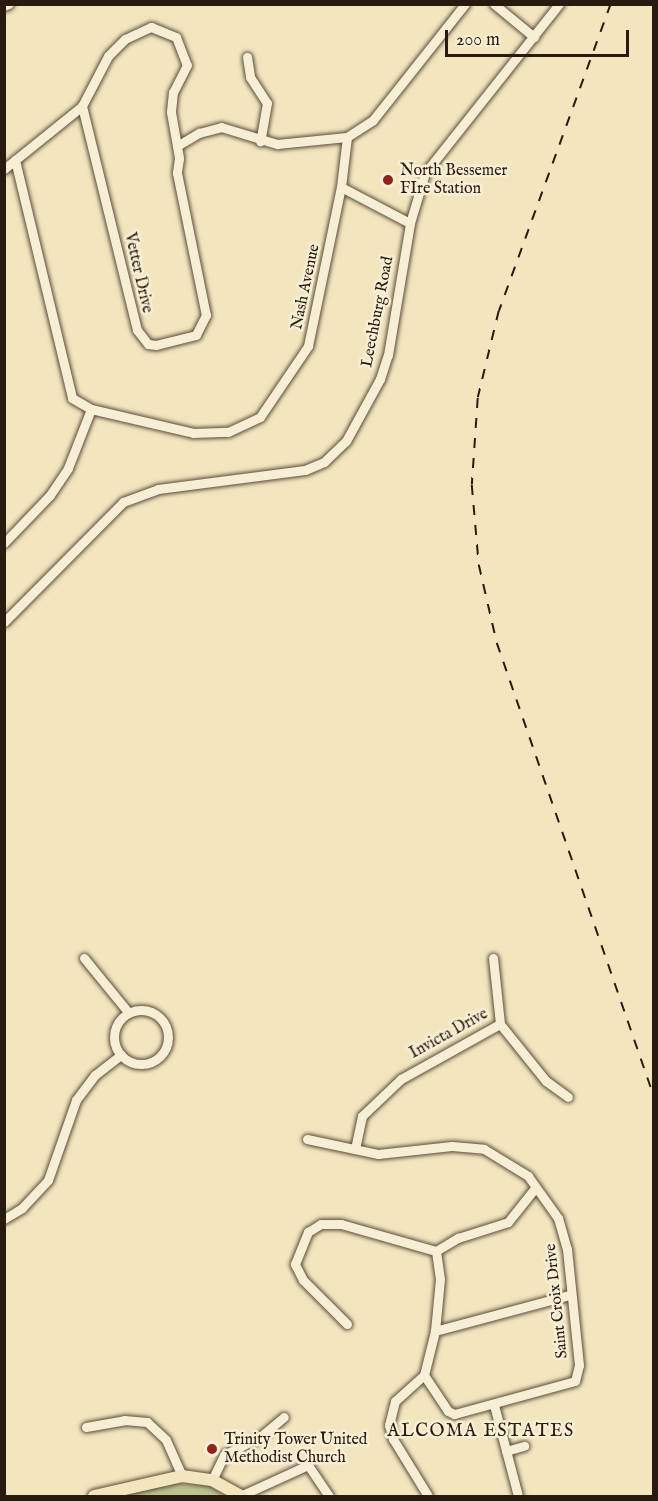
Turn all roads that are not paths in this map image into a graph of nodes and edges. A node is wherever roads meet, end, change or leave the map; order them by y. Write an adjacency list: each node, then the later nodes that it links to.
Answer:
1 (9, 4): 5 (street)
2 (465, 4): 9 (street)
3 (494, 4): 6 (street)
4 (559, 4): 6 (street, Leechburg Road)
5 (4, 6)
6 (534, 37): 15 (street, Leechburg Road)
7 (246, 57): 10 (street)
8 (82, 106): 11 (street, Vetter Drive); 11 (street, Vetter Drive); 12 (street)
9 (347, 137): 10 (street); 14 (street, Nash Avenue)
10 (260, 141): 11 (street)
11 (177, 146)
12 (15, 160): 13 (street); 16 (street, Nash Avenue)
13 (4, 169)
14 (341, 187): 15 (street); 16 (street, Nash Avenue)
15 (410, 223): 18 (street, Leechburg Road)
16 (91, 409): 17 (street)
17 (4, 543)
18 (4, 622)
19 (84, 958): 21 (street)
20 (493, 958): 22 (street, Invicta Drive)
21 (128, 1012): 23 (street); 23 (street)
22 (500, 1024): 24 (street); 26 (street, Invicta Drive)
23 (121, 1055): 28 (street)
24 (568, 1097)
25 (307, 1139): 26 (street, Saint Croix Drive)
26 (355, 1149): 27 (street, Saint Croix Drive)
27 (535, 1188): 29 (street); 30 (street, Saint Croix Drive)
28 (4, 1219)
29 (436, 1251): 31 (street); 32 (street)
30 (569, 1295): 32 (street); 34 (street, Saint Croix Drive)
31 (347, 1324)
32 (435, 1331): 33 (street)
33 (424, 1375): 34 (street, Saint Croix Drive); 44 (street)
34 (494, 1405): 38 (street)
35 (284, 1417): 40 (street)
36 (86, 1427): 39 (street)
37 (524, 1446): 38 (street)
38 (506, 1451): 45 (street)
39 (182, 1476): 40 (main road); 42 (main road)
40 (212, 1480): 41 (main road)
41 (240, 1496): 43 (street)
42 (94, 1497)
43 (329, 1497)
44 (428, 1497)
45 (518, 1497)

